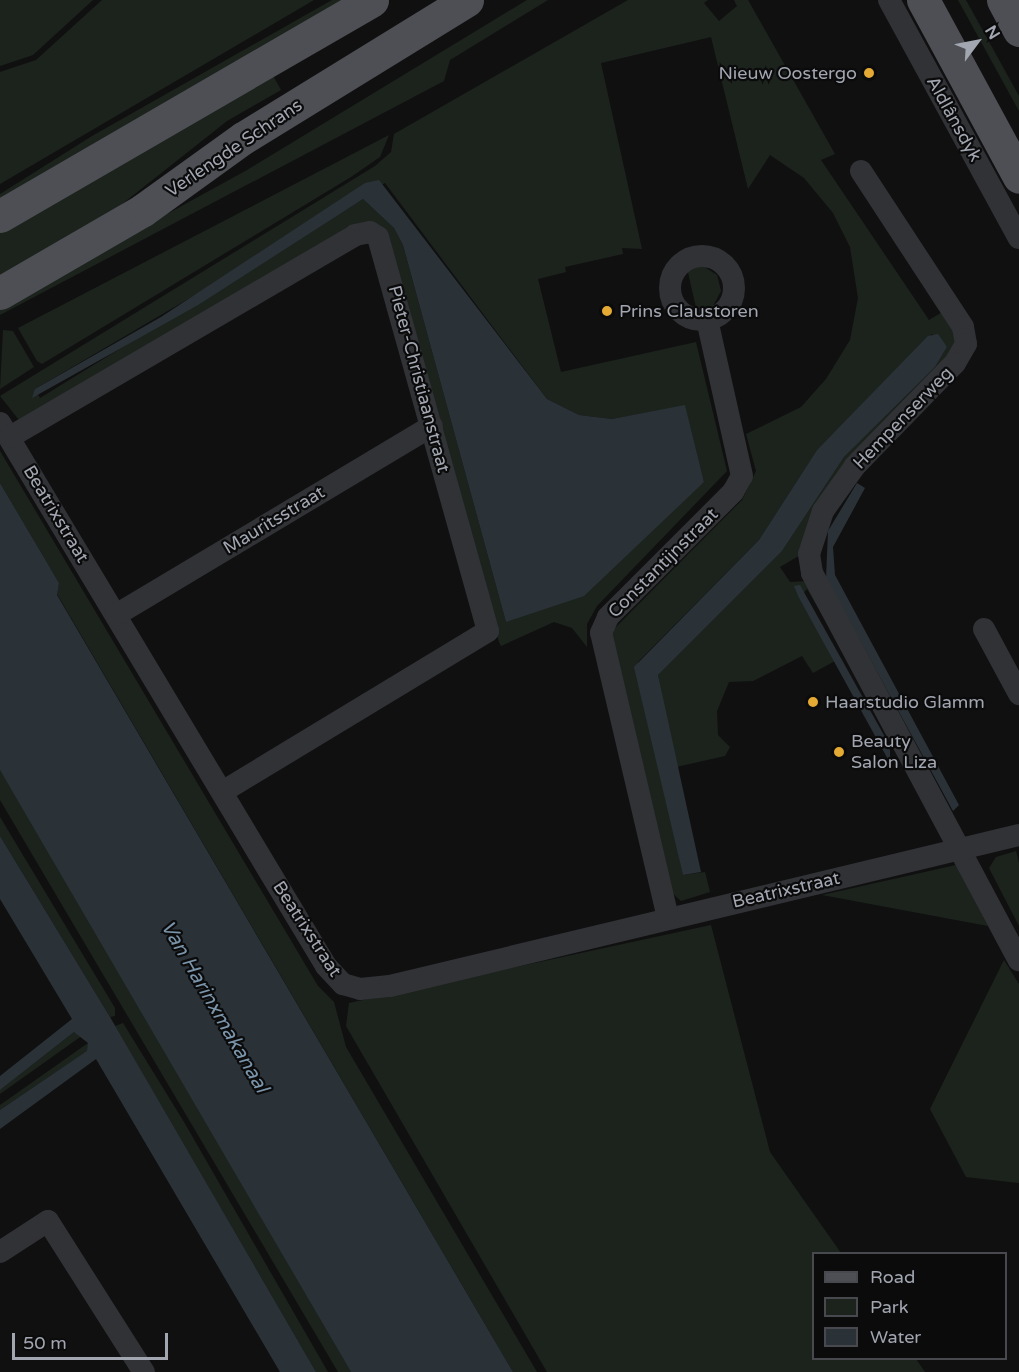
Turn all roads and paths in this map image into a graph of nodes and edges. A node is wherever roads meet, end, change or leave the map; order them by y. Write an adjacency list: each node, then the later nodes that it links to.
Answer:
1 (372, 0): 9 (main road)
2 (467, 0): 11 (main road, Verlengde Schrans)
3 (889, 0): 10 (street, Aldlânsdyk)
4 (923, 0): 8 (main road, Aldlânsdyk)
5 (1003, 0): 6 (main road)
6 (1019, 30)
7 (861, 171): 20 (street, Hempenserweg)
8 (1019, 177)
9 (0, 216)
10 (1019, 238)
11 (0, 293)
12 (706, 320): 21 (street, Constantijnstraat)
13 (432, 426): 14 (street, Pieter-Christiaanstraat); 15 (street, Mauritsstraat); 18 (street, Pieter-Christiaanstraat)
14 (5, 430): 15 (street, Beatrixstraat)
15 (116, 615): 18 (street, Beatrixstraat)
16 (984, 629): 17 (street)
17 (1019, 694)
18 (222, 792): 21 (street, Beatrixstraat)
19 (1019, 834): 20 (street, Beatrixstraat)
20 (960, 849): 21 (street, Beatrixstraat); 22 (street, Hempenserweg)
21 (668, 918)
22 (1019, 960)
23 (0, 1252): 24 (street)
24 (144, 1372)

